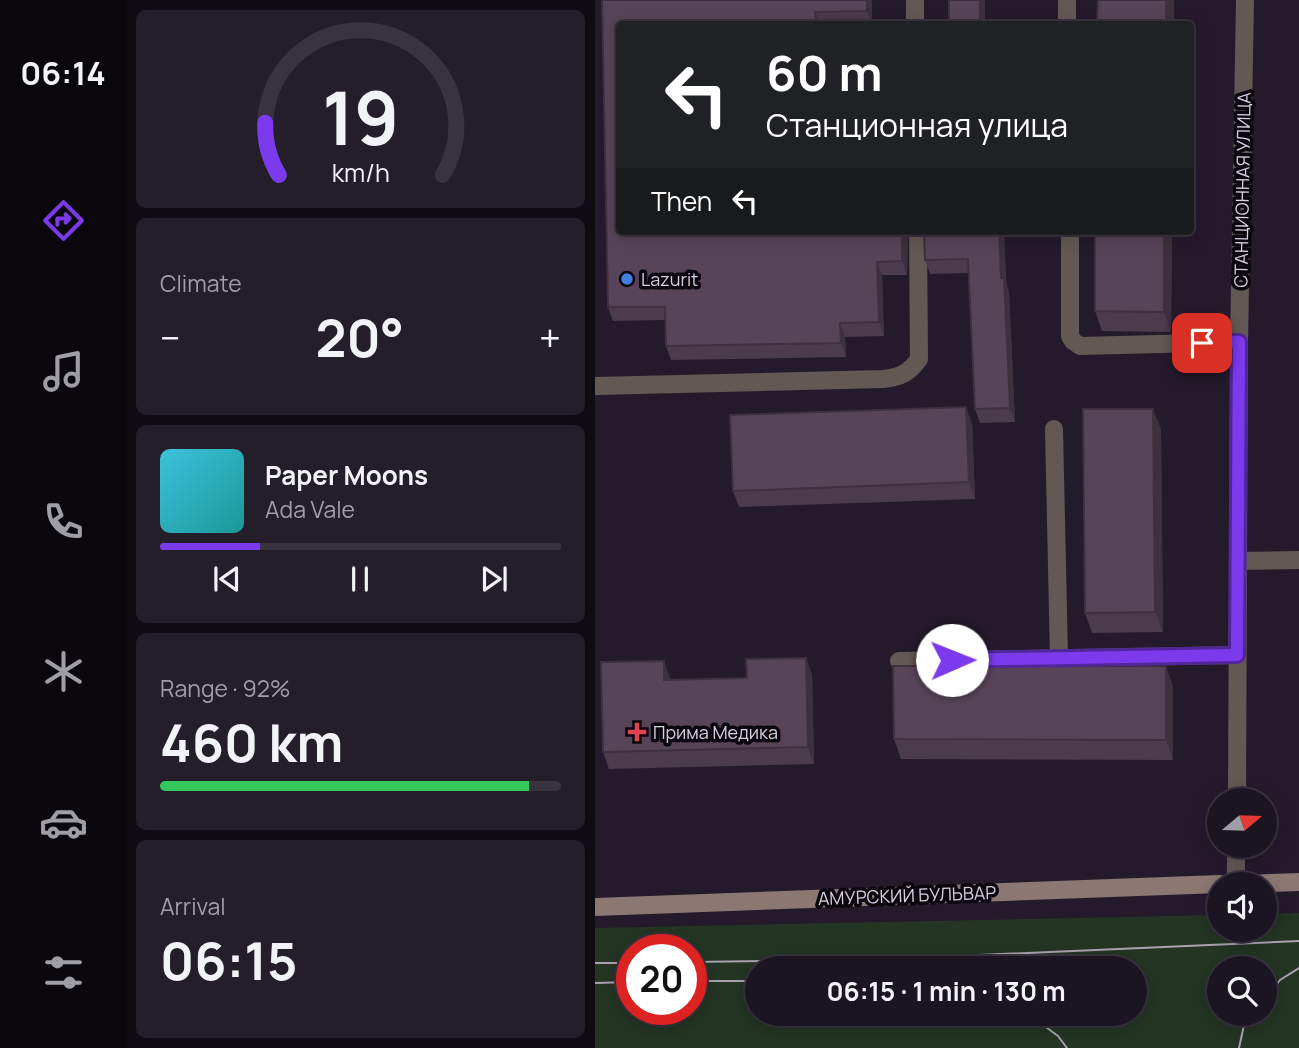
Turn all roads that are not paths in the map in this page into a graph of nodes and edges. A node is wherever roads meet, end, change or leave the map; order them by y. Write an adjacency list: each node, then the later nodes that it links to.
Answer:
1 (915, 0): 4 (street)
2 (1067, 0): 5 (street)
3 (1245, 0): 8 (street, СТАНЦИОННАЯ УЛИЦА)
4 (915, 21)
5 (1067, 21)
6 (918, 235): 9 (street)
7 (1069, 235): 8 (street)
8 (1239, 342): 12 (street, СТАНЦИОННАЯ УЛИЦА)
9 (595, 386)
10 (1054, 429): 14 (street)
11 (1299, 560): 12 (street)
12 (1238, 561): 13 (street, СТАНЦИОННАЯ УЛИЦА)
13 (1237, 655): 14 (street); 16 (street, СТАНЦИОННАЯ УЛИЦА)
14 (1059, 658): 15 (street)
15 (899, 661)
16 (1237, 788)
17 (1299, 882): 18 (street)
18 (1277, 883)
19 (1207, 884): 20 (street, АМУРСКИЙ БУЛЬВАР)
20 (595, 906)

